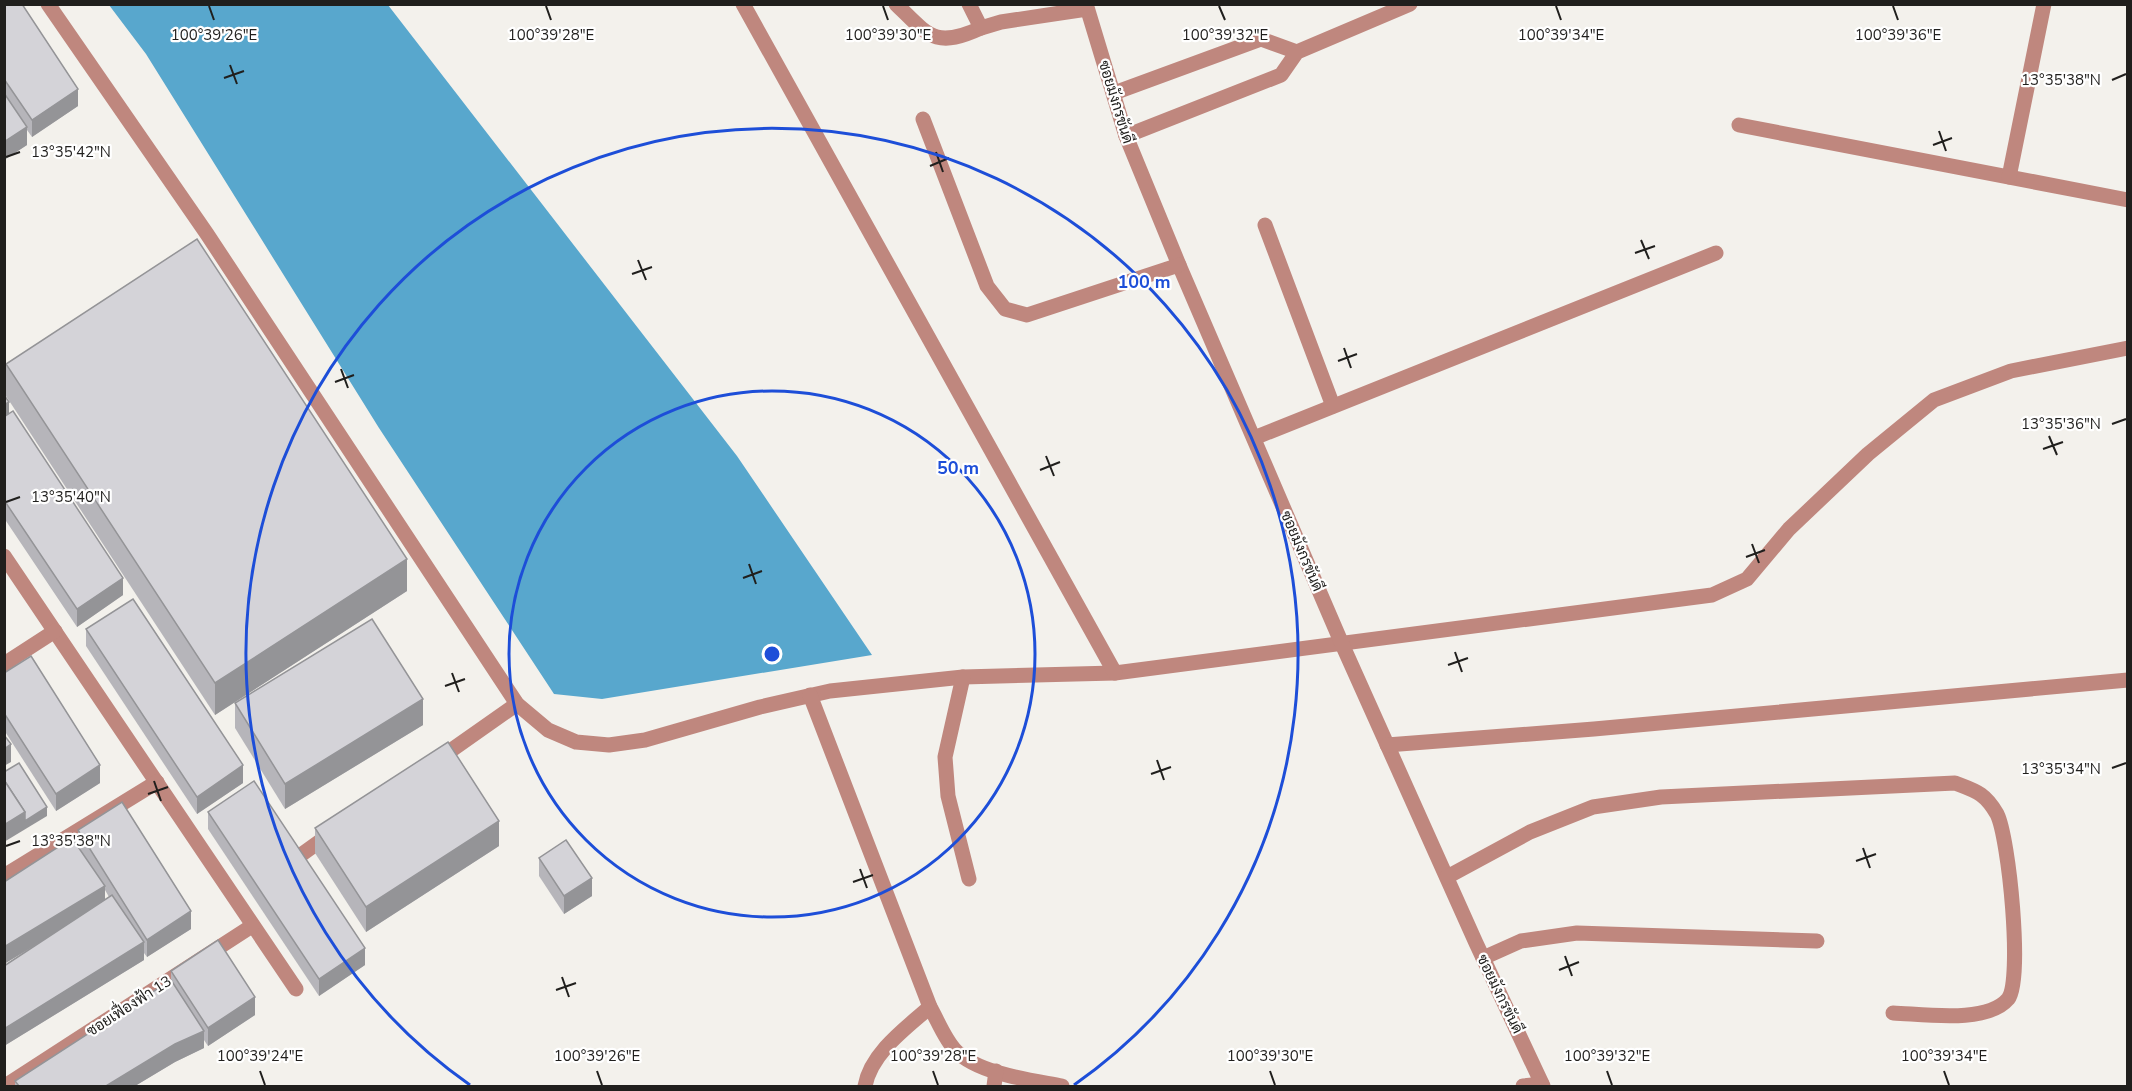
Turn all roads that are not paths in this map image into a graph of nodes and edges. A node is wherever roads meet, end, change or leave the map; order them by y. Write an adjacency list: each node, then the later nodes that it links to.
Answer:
1 (48, 4): 30 (street)
2 (743, 4): 26 (street)
3 (896, 4): 8 (street)
4 (969, 4): 8 (street)
5 (1410, 4): 9 (street)
6 (2044, 4): 14 (street)
7 (1087, 7): 8 (street); 10 (street, ซอยมังกรขันดี)
8 (981, 28)
9 (1298, 52): 10 (street); 13 (street)
10 (1114, 93): 13 (street, ซอยมังกรขันดี)
11 (923, 119): 18 (street)
12 (1739, 125): 14 (street)
13 (1126, 136): 18 (street, ซอยมังกรขันดี)
14 (2009, 177): 15 (street)
15 (2127, 200)
16 (1265, 225): 20 (street)
17 (1716, 253): 20 (street)
18 (1179, 265): 21 (street, ซอยมังกรขันดี)
19 (2127, 348): 24 (street)
20 (1333, 406): 21 (street)
21 (1254, 438): 24 (street, ซอยมังกรขันดี)
22 (4, 556): 23 (street)
23 (55, 631): 25 (street); 33 (street)
24 (1342, 644): 26 (street); 31 (street, ซอยมังกรขันดี)
25 (4, 664)
26 (1115, 673): 27 (street)
27 (963, 677): 29 (street); 38 (street)
28 (2127, 680): 31 (street)
29 (810, 695): 30 (street); 43 (street)
30 (517, 704): 32 (street)
31 (1387, 745): 37 (street, ซอยมังกรขันดี)
32 (422, 771)
33 (157, 783): 36 (street); 39 (street)
34 (346, 824): 35 (street)
35 (298, 857)
36 (4, 876)
37 (1447, 877): 41 (street, ซอยมังกรขันดี); 44 (street)
38 (969, 879)
39 (252, 926): 42 (street); 47 (street, ซอยเฟื่องฟ้า 13)
40 (1817, 941): 41 (street)
41 (1483, 957): 46 (street, ซอยมังกรขันดี)
42 (296, 989)
43 (930, 1007): 45 (street); 48 (street)
44 (1893, 1013)
45 (995, 1079): 49 (street)
46 (1543, 1085): 50 (street)
47 (5, 1086)
48 (865, 1086)
49 (1062, 1086)
50 (1523, 1086)

